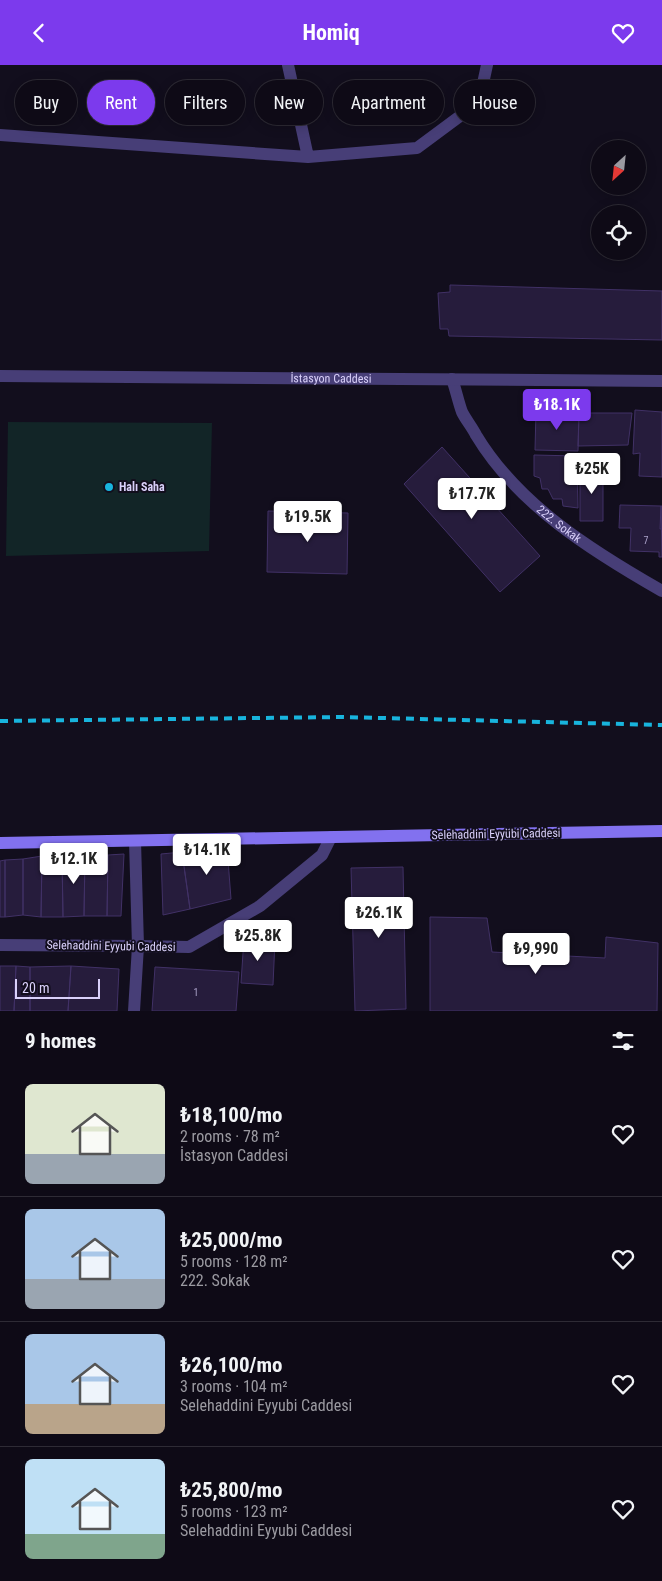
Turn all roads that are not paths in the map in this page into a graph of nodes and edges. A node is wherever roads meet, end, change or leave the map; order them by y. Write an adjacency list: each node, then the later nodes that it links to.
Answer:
1 (288, 65): 4 (street)
2 (488, 65): 4 (street)
3 (0, 135): 4 (street)
4 (308, 157)
5 (0, 376): 6 (street, İstasyon Caddesi)
6 (452, 379): 7 (street, İstasyon Caddesi); 8 (street, 222. Sokak)
7 (662, 381)
8 (662, 591)
9 (662, 831): 10 (main road, Selehaddini Eyyübi Caddesi)
10 (331, 837): 11 (main road, Selehaddini Eyyübi Caddesi); 14 (street, Selehaddini Eyyubi Caddesi)
11 (134, 841): 12 (main road, Selehaddini Eyyübi Caddesi); 14 (street)
12 (0, 843)
13 (0, 945): 14 (street, Selehaddini Eyyubi Caddesi)
14 (138, 946): 15 (street)
15 (134, 1011)

